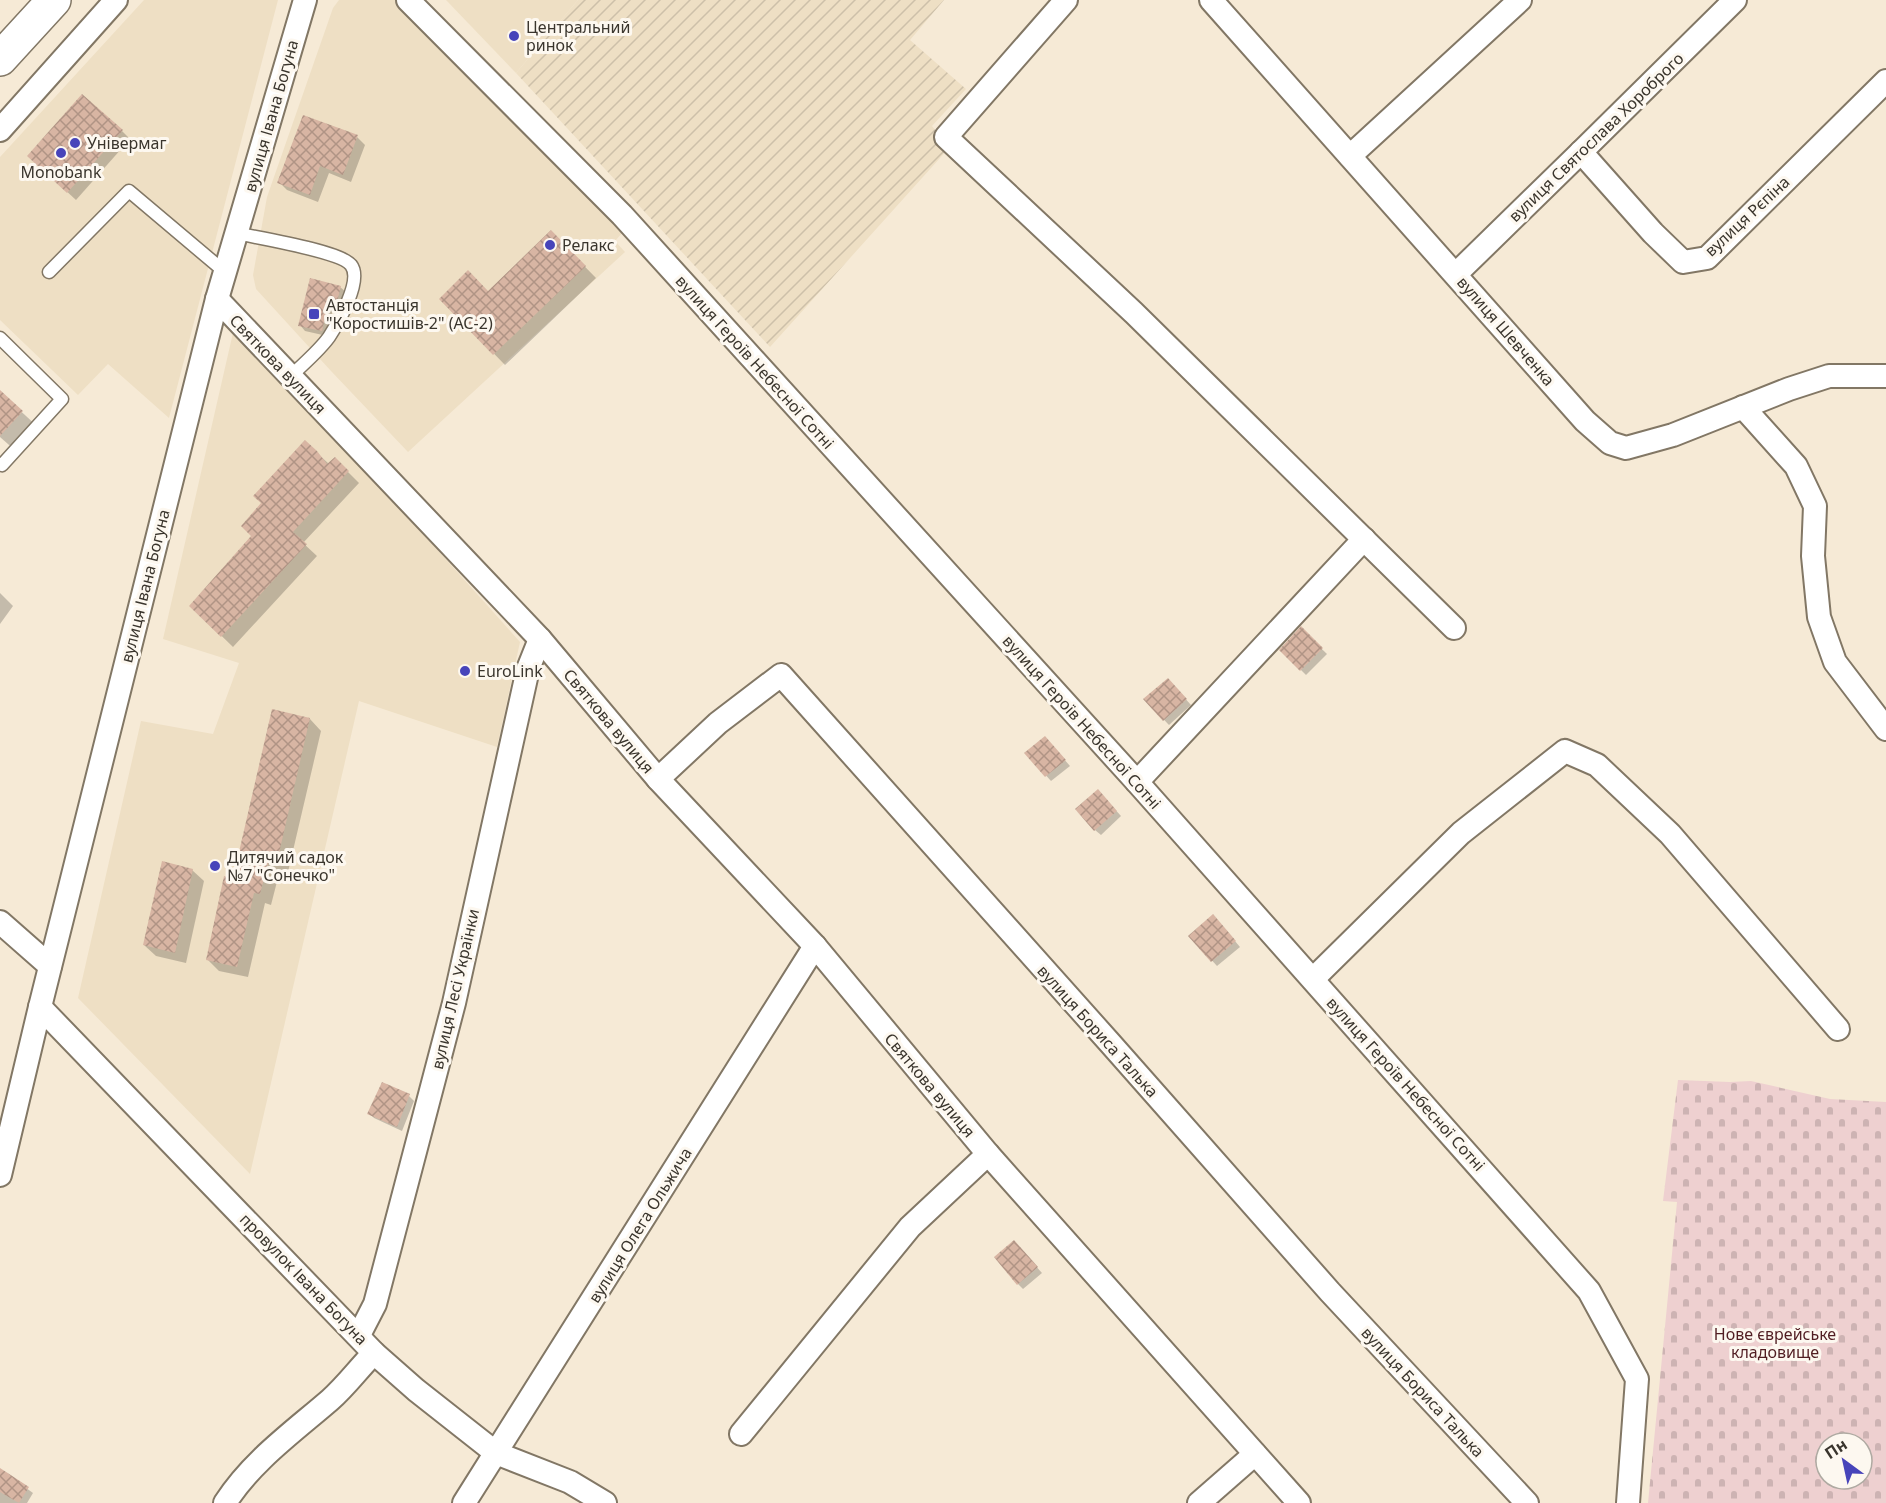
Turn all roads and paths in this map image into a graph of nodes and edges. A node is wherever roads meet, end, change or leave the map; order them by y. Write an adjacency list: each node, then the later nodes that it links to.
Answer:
1 (54, 0): 9 (main road)
2 (116, 0): 11 (street)
3 (305, 0): 14 (street, вулиця Івана Богуна)
4 (408, 0): 29 (street, вулиця Героїв Небесної Сотні)
5 (1066, 0): 24 (street)
6 (1211, 0): 13 (street, вулиця Шевченка)
7 (1520, 0): 13 (street)
8 (1735, 0): 12 (street, вулиця Святослава Хороброго)
9 (0, 59)
10 (1886, 81): 12 (street, вулиця Рєпіна)
11 (0, 130)
12 (1581, 152): 17 (street, вулиця Святослава Хороброго)
13 (1350, 156): 17 (street, вулиця Шевченка)
14 (236, 233): 16 (street, вулиця Івана Богуна); 21 (lane)
15 (49, 272): 16 (lane)
16 (225, 272): 18 (street, вулиця Івана Богуна)
17 (1456, 274): 22 (street, вулиця Шевченка)
18 (217, 299): 21 (street, Святкова вулиця); 32 (street, вулиця Івана Богуна)
19 (0, 338): 23 (lane)
20 (1886, 376): 22 (street, вулиця Шевченка)
21 (290, 377): 26 (street, Святкова вулиця)
22 (1743, 407): 27 (street)
23 (0, 464)
24 (1364, 539): 25 (street); 29 (street)
25 (1454, 628)
26 (540, 639): 28 (street, Святкова вулиця); 38 (street, вулиця Лесі Українки)
27 (1886, 729)
28 (658, 778): 31 (street, Святкова вулиця); 48 (street, вулиця Бориса Талька)
29 (1137, 782): 33 (street, вулиця Героїв Небесної Сотні)
30 (0, 922): 32 (street)
31 (815, 946): 36 (street, Святкова вулиця); 41 (street, вулиця Олега Ольжича)
32 (50, 966): 34 (street, вулиця Івана Богуна)
33 (1313, 979): 35 (street); 49 (street, вулиця Героїв Небесної Сотні)
34 (40, 1007): 37 (street, вулиця Івана Богуна); 38 (street, провулок Івана Богуна)
35 (1838, 1029)
36 (988, 1154): 40 (street, Святкова вулиця); 42 (street, Святкова вулиця)
37 (0, 1175)
38 (359, 1335): 39 (street, провулок Івана Богуна)
39 (374, 1353): 41 (street, провулок Івана Богуна); 43 (street)
40 (741, 1434)
41 (496, 1453): 44 (street, вулиця Олега Ольжича); 45 (street, провулок Івана Богуна)
42 (1255, 1454): 46 (street); 47 (street, Святкова вулиця)
43 (225, 1503)
44 (464, 1503)
45 (605, 1503)
46 (1199, 1503)
47 (1299, 1503)
48 (1527, 1503)
49 (1628, 1503)

